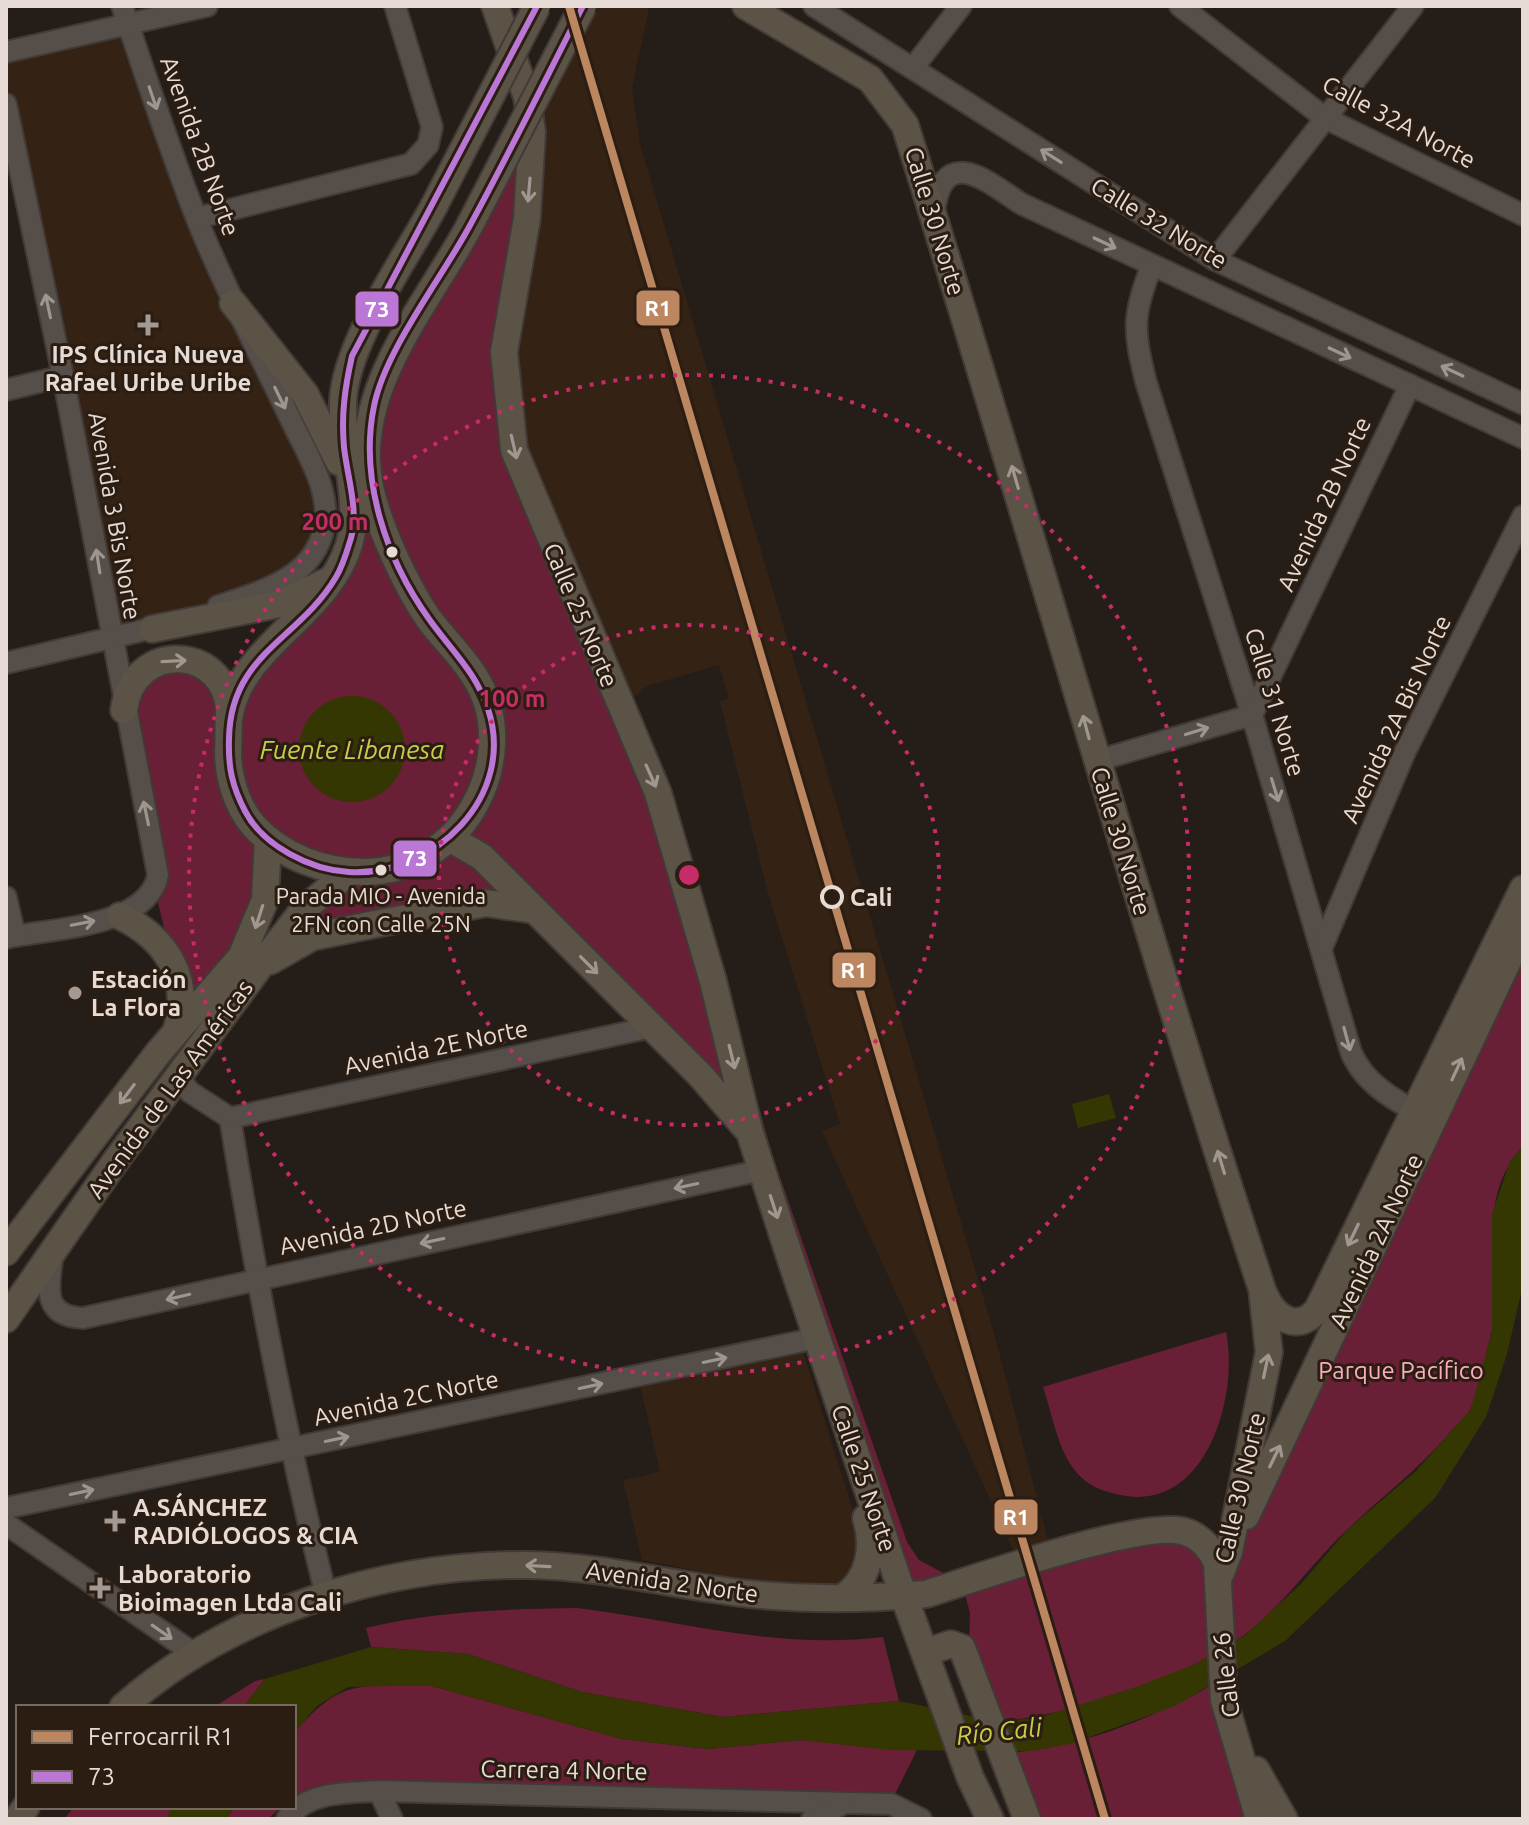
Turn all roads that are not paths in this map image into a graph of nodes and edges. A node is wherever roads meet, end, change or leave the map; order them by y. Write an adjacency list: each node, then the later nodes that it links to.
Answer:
1 (207, 6): 12 (street)
2 (395, 6): 20 (street)
3 (495, 6): 55 (main road, Calle 25 Norte, one-way to 55)
4 (537, 6): 29 (main road, bridge)
5 (583, 6): 39 (main road, bridge)
6 (746, 6): 13 (main road)
7 (759, 6): 13 (main road)
8 (814, 6): 15 (street, Calle 32 Norte)
9 (961, 6): 15 (street)
10 (1180, 6): 17 (street, Calle 32A Norte)
11 (1413, 6): 17 (street)
12 (135, 14): 14 (street); 20 (street, Avenida 2B Norte, one-way to 20)
13 (777, 27): 19 (main road, Calle 30 Norte)
14 (6, 52)
15 (913, 68): 21 (street, Calle 32 Norte, one-way to 15)
16 (6, 104): 24 (street, Avenida 3 Bis Norte, one-way to 16)
17 (1325, 118): 18 (street, Calle 32A Norte); 21 (street)
18 (1523, 215)
19 (933, 216): 22 (street, Calle 32 Norte, one-way to 22); 38 (main road, Calle 30 Norte, one-way to 19)
20 (197, 218): 23 (street, Avenida 2B Norte)
21 (1215, 260): 27 (street, Calle 32 Norte, one-way to 21)
22 (1152, 265): 25 (street, Calle 32 Norte, one-way to 25); 36 (street, Calle 31 Norte)
23 (233, 303): 29 (main road); 32 (street, Avenida 2B Norte, one-way to 32)
24 (63, 376): 26 (street); 33 (street, Avenida 3 Bis Norte, one-way to 24)
25 (1410, 385): 28 (street, Calle 32 Norte); 36 (street, Avenida 2B Norte)
26 (6, 390)
27 (1523, 404)
28 (1523, 438)
29 (350, 492): 31 (main road)
30 (1523, 516): 48 (street, Avenida 2A Bis Norte)
31 (337, 577): 32 (main road); 37 (main road)
32 (152, 629): 33 (street, Avenida 2B Norte)
33 (111, 638): 34 (street, Avenida 2B Norte); 35 (street, Avenida 3 Bis Norte)
34 (6, 663)
35 (124, 710): 37 (main road, one-way to 37); 45 (street, Avenida 3 Bis Norte, one-way to 35)
36 (1252, 715): 38 (street, one-way to 36); 48 (street, Calle 31 Norte, one-way to 48)
37 (229, 717): 40 (main road)
38 (1096, 761): 60 (main road, Calle 30 Norte, one-way to 38)
39 (451, 839): 41 (main road); 44 (main road, Calle 25 Norte)
40 (268, 840): 41 (main road); 51 (main road, Avenida de Las Américas, one-way to 51)
41 (349, 872): 49 (main road, Avenida de Las Américas)
42 (1523, 889): 53 (main road, Avenida 2A Norte)
43 (6, 897): 47 (street)
44 (534, 910): 49 (main road); 50 (main road, Calle 25 Norte, one-way to 50)
45 (120, 916): 47 (street, one-way to 45); 51 (main road)
46 (1523, 929): 53 (main road, Avenida 2A Norte, one-way to 46)
47 (10, 937)
48 (1322, 947): 53 (street, Calle 31 Norte, one-way to 53)
49 (260, 966): 52 (main road, Avenida de Las Américas)
50 (652, 1027): 54 (street, Avenida 2E Norte); 55 (main road, Calle 25 Norte)
51 (176, 1033): 58 (main road, Avenida de Las Américas, one-way to 58)
52 (179, 1078): 54 (street); 57 (main road, Avenida de Las Américas)
53 (1423, 1116): 60 (main road, Avenida 2A Norte, one-way to 60); 67 (main road, Avenida 2A Norte, one-way to 53)
54 (230, 1118): 59 (street)
55 (750, 1133): 56 (main road, Calle 25 Norte)
56 (762, 1170): 59 (street, Avenida 2D Norte, one-way to 59); 62 (main road, Calle 25 Norte, one-way to 62)
57 (53, 1251): 59 (street, Avenida 2D Norte, one-way to 57); 61 (main road, Avenida de Las Américas)
58 (6, 1252)
59 (256, 1279): 63 (street)
60 (1262, 1289): 67 (main road, Calle 30 Norte, one-way to 60)
61 (6, 1319)
62 (817, 1338): 63 (street, Avenida 2C Norte, one-way to 62); 64 (main road, Calle 25 Norte)
63 (289, 1449): 65 (street, Avenida 2C Norte, one-way to 63); 68 (street)
64 (863, 1475): 69 (main road); 70 (main road, Calle 25 Norte)
65 (6, 1508)
66 (6, 1524): 71 (street, one-way to 71)
67 (1224, 1563): 70 (main road, Avenida 2 Norte); 74 (main road, Calle 26)
68 (326, 1595): 69 (main road, Avenida 2 Norte, one-way to 68); 71 (main road, Avenida 2 Norte)
69 (845, 1596): 70 (main road, Avenida 2 Norte)
70 (905, 1596): 72 (main road, Calle 25 Norte)
71 (196, 1655): 73 (main road, Avenida 2 Norte)
72 (927, 1657): 85 (main road, Calle 25 Norte); 86 (main road)
73 (126, 1705)
74 (1236, 1741): 87 (main road, Calle 26); 88 (main road)
75 (379, 1791): 76 (street, Carrera 4 Norte); 78 (street, Carrera 4 Norte); 81 (street)
76 (723, 1800): 77 (street, Carrera 4 Norte); 82 (street)
77 (849, 1802): 83 (street); 84 (street)
78 (296, 1808)
79 (6, 1811): 80 (street)
80 (17, 1819)
81 (392, 1819)
82 (732, 1819)
83 (812, 1819)
84 (921, 1819)
85 (990, 1819)
86 (1027, 1819)
87 (1259, 1819)
88 (1284, 1819)

